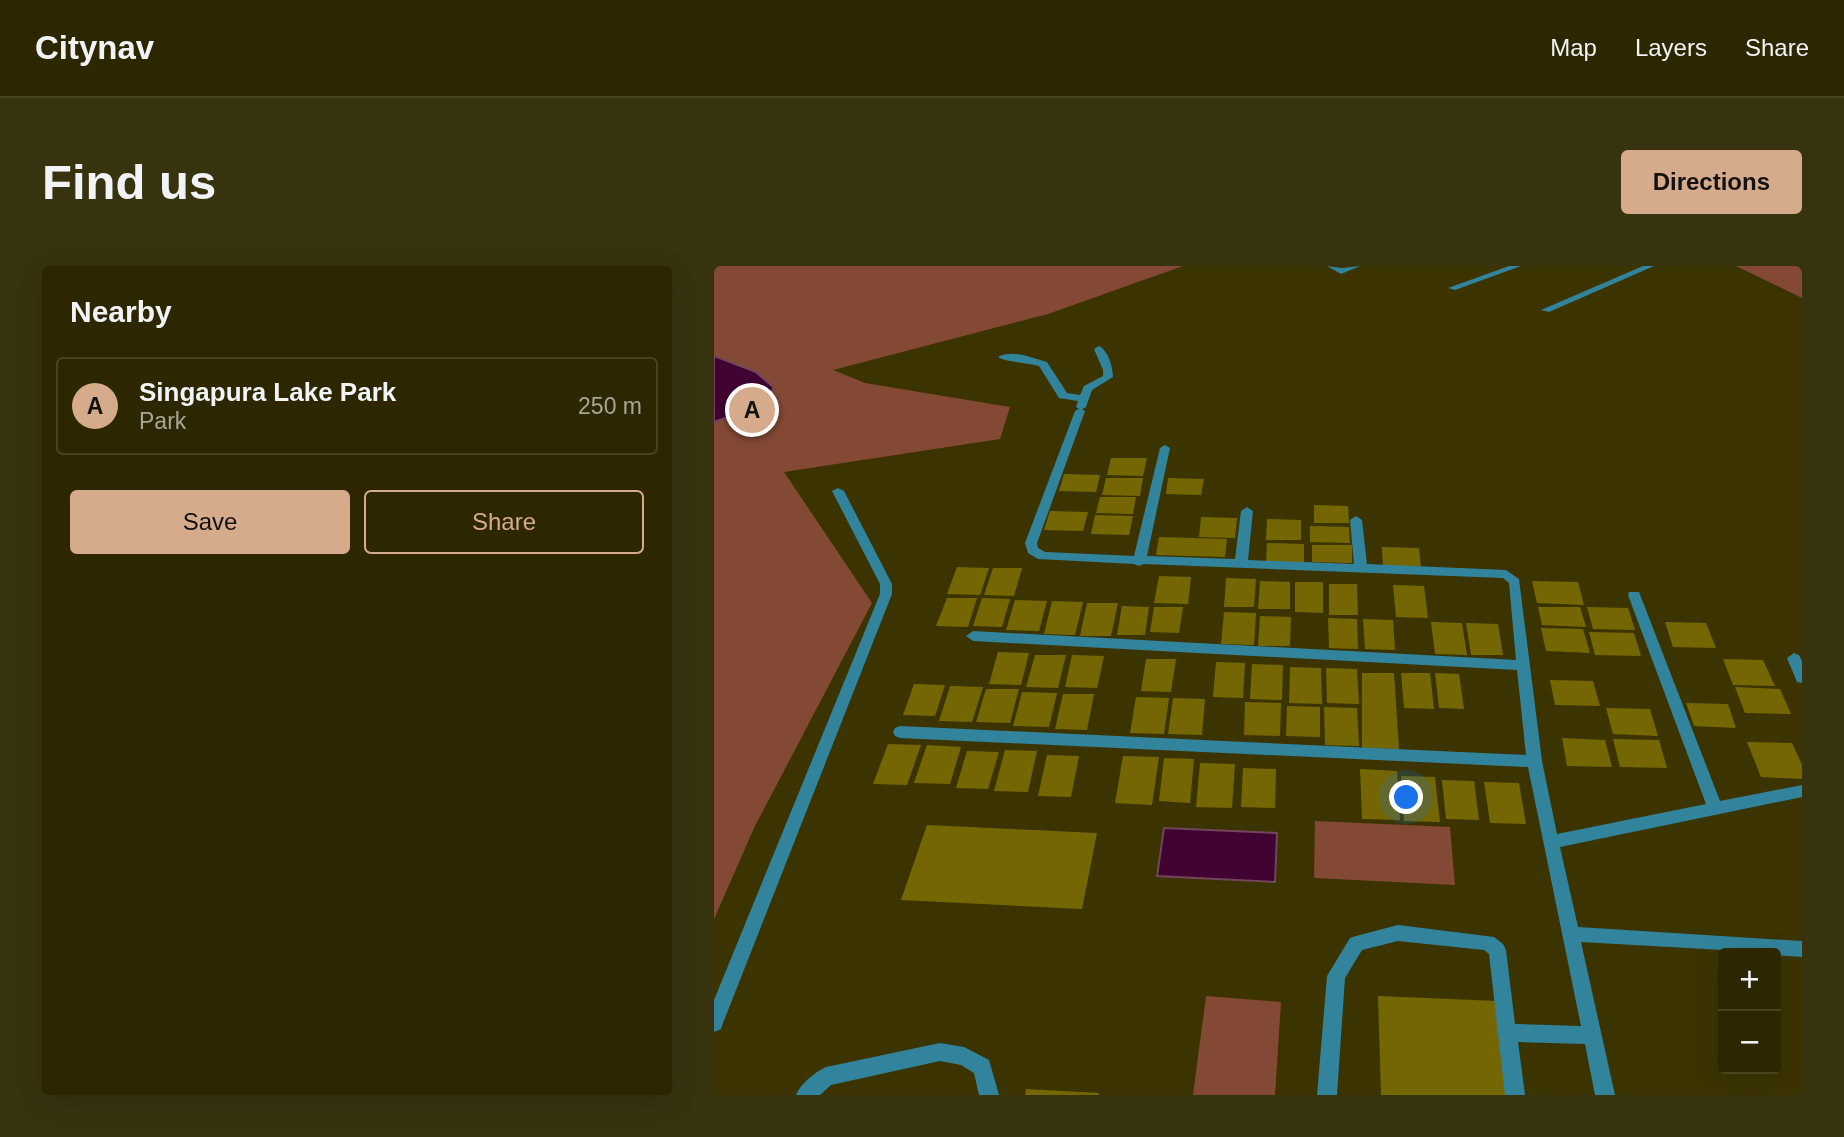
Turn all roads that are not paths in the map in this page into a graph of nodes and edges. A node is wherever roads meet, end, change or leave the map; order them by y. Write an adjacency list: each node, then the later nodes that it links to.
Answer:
1 (1332, 266): 2 (street)
2 (1356, 266)
3 (1517, 266): 5 (street)
4 (1650, 266): 6 (street)
5 (1452, 288)
6 (1546, 310)
7 (1099, 349): 9 (street)
8 (1003, 357): 9 (street)
9 (1082, 405): 14 (street)
10 (1165, 449): 14 (street)
11 (838, 491): 29 (street)
12 (1247, 511): 15 (street)
13 (1356, 520): 16 (street)
14 (1139, 562): 15 (street)
15 (1241, 565): 16 (street)
16 (1361, 569): 20 (street)
17 (1634, 595): 25 (street)
18 (973, 636): 20 (street)
19 (1794, 658): 21 (street)
20 (1524, 665): 23 (street)
21 (1802, 678)
22 (900, 732): 23 (street)
23 (1534, 761): 26 (street)
24 (1802, 791): 25 (street)
25 (1716, 810): 26 (street)
26 (1550, 842): 27 (street)
27 (1571, 934): 28 (street); 31 (street)
28 (1802, 948)
29 (714, 1023)
30 (1507, 1033): 31 (street); 34 (street); 35 (street)
31 (1591, 1035): 36 (street)
32 (806, 1095): 33 (street)
33 (989, 1095)
34 (1327, 1095)
35 (1515, 1095)
36 (1605, 1095)

